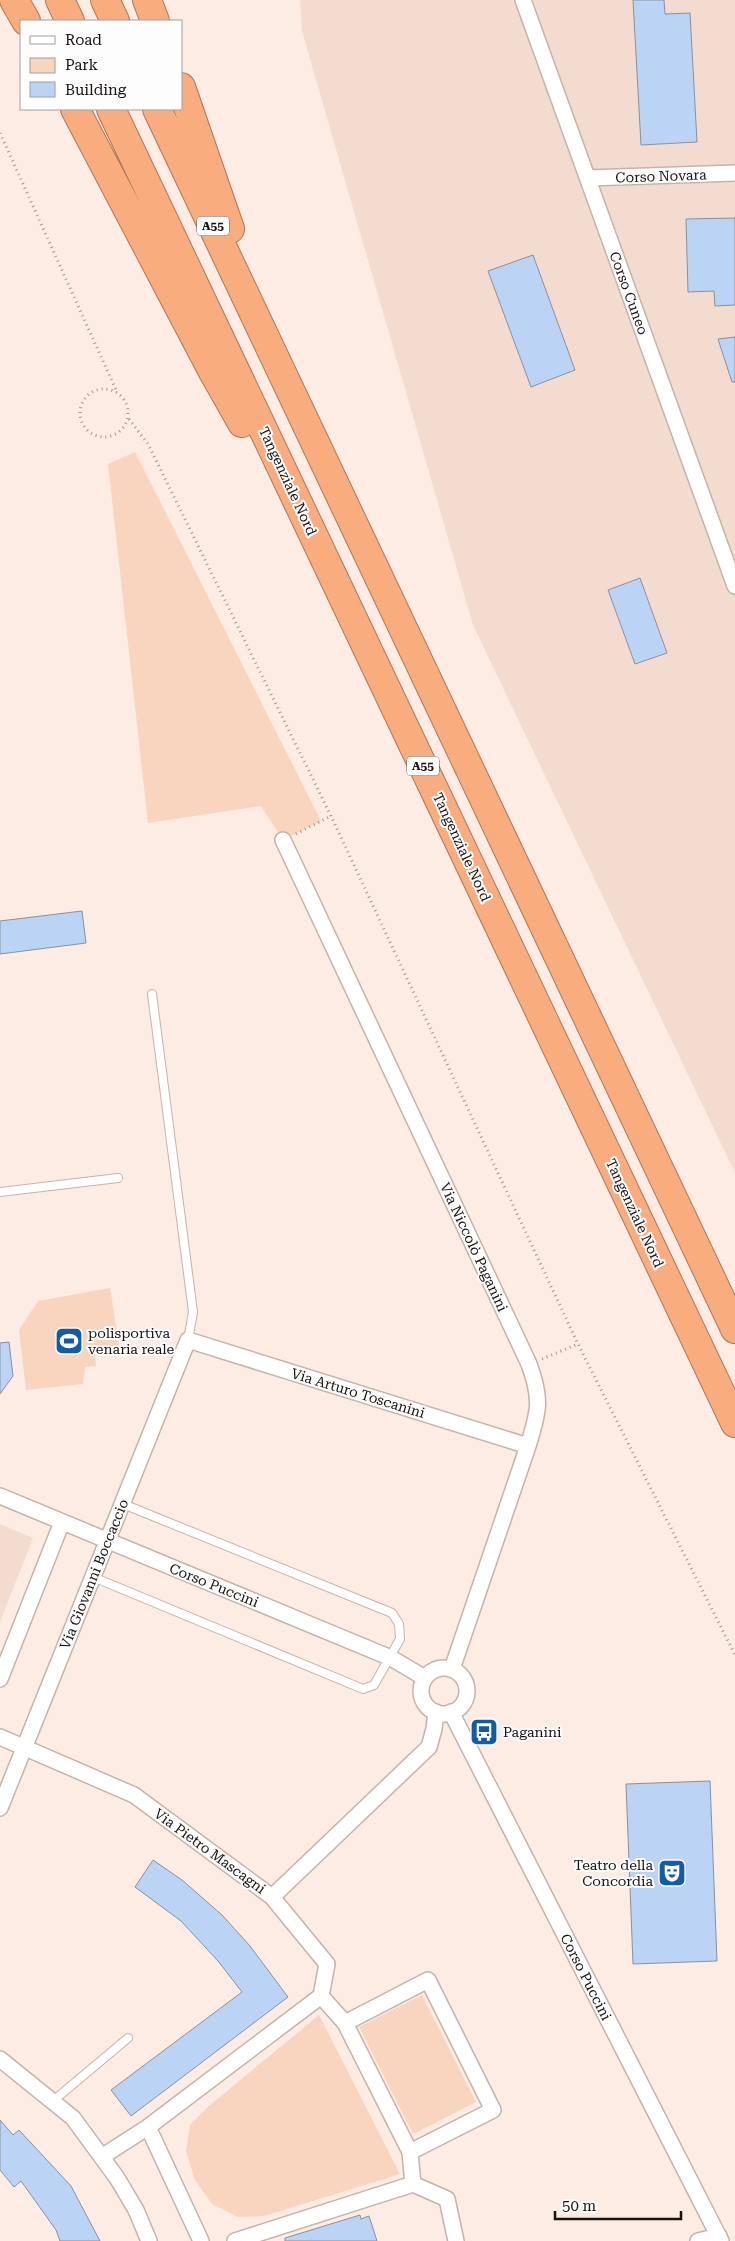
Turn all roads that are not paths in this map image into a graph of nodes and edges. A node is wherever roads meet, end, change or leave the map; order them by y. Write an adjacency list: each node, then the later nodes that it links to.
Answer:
1 (14, 0): 6 (highway)
2 (60, 0): 7 (highway)
3 (106, 0): 8 (highway)
4 (147, 0): 9 (highway)
5 (523, 0): 15 (street, Corso Cuneo)
6 (25, 20)
7 (70, 20)
8 (116, 20)
9 (155, 20)
10 (182, 90): 16 (highway)
11 (76, 110): 18 (highway)
12 (111, 110): 18 (highway, Tangenziale Nord / A55)
13 (157, 110): 16 (highway, A55)
14 (735, 173): 15 (street, Corso Novara)
15 (588, 178): 17 (street, Corso Cuneo)
16 (269, 344): 23 (highway, A55)
17 (735, 586)
18 (349, 608): 25 (highway, Tangenziale Nord / A55)
19 (283, 840): 26 (street, Via Niccolò Paganini)
20 (152, 994): 24 (lane)
21 (118, 1178): 22 (lane)
22 (0, 1192)
23 (735, 1329)
24 (188, 1340): 26 (street, Via Arturo Toscanini); 28 (street, Via Giovanni Boccaccio)
25 (735, 1423)
26 (528, 1446): 33 (street, Via Niccolò Paganini)
27 (0, 1496): 29 (street, Corso Puccini)
28 (123, 1504): 30 (street, Via Giovanni Boccaccio); 32 (lane)
29 (62, 1522): 30 (street, Corso Puccini); 35 (street)
30 (108, 1541): 31 (street, Via Giovanni Boccaccio); 32 (street, Corso Puccini)
31 (93, 1577): 32 (lane); 39 (street, Via Giovanni Boccaccio)
32 (391, 1658): 34 (street, Corso Puccini)
33 (452, 1669): 34 (street); 37 (street)
34 (425, 1678): 36 (street)
35 (0, 1679)
36 (436, 1712): 37 (street); 41 (street, Via Pietro Mascagni)
37 (451, 1712): 51 (street, Corso Puccini)
38 (0, 1737): 39 (street, Via Pietro Mascagni)
39 (24, 1747): 40 (street, Via Giovanni Boccaccio); 41 (street, Via Pietro Mascagni)
40 (0, 1808)
41 (272, 1897): 42 (street)
42 (322, 1996): 43 (street); 47 (street)
43 (345, 2023): 48 (street); 48 (street)
44 (128, 2038): 46 (lane)
45 (0, 2059): 46 (street)
46 (53, 2102): 49 (street)
47 (148, 2127): 49 (street); 53 (street)
48 (410, 2152): 50 (street)
49 (103, 2156): 52 (street)
50 (412, 2184): 54 (street); 55 (street)
51 (720, 2238): 56 (street)
52 (149, 2241)
53 (201, 2241)
54 (235, 2241)
55 (456, 2241)
56 (698, 2241)

